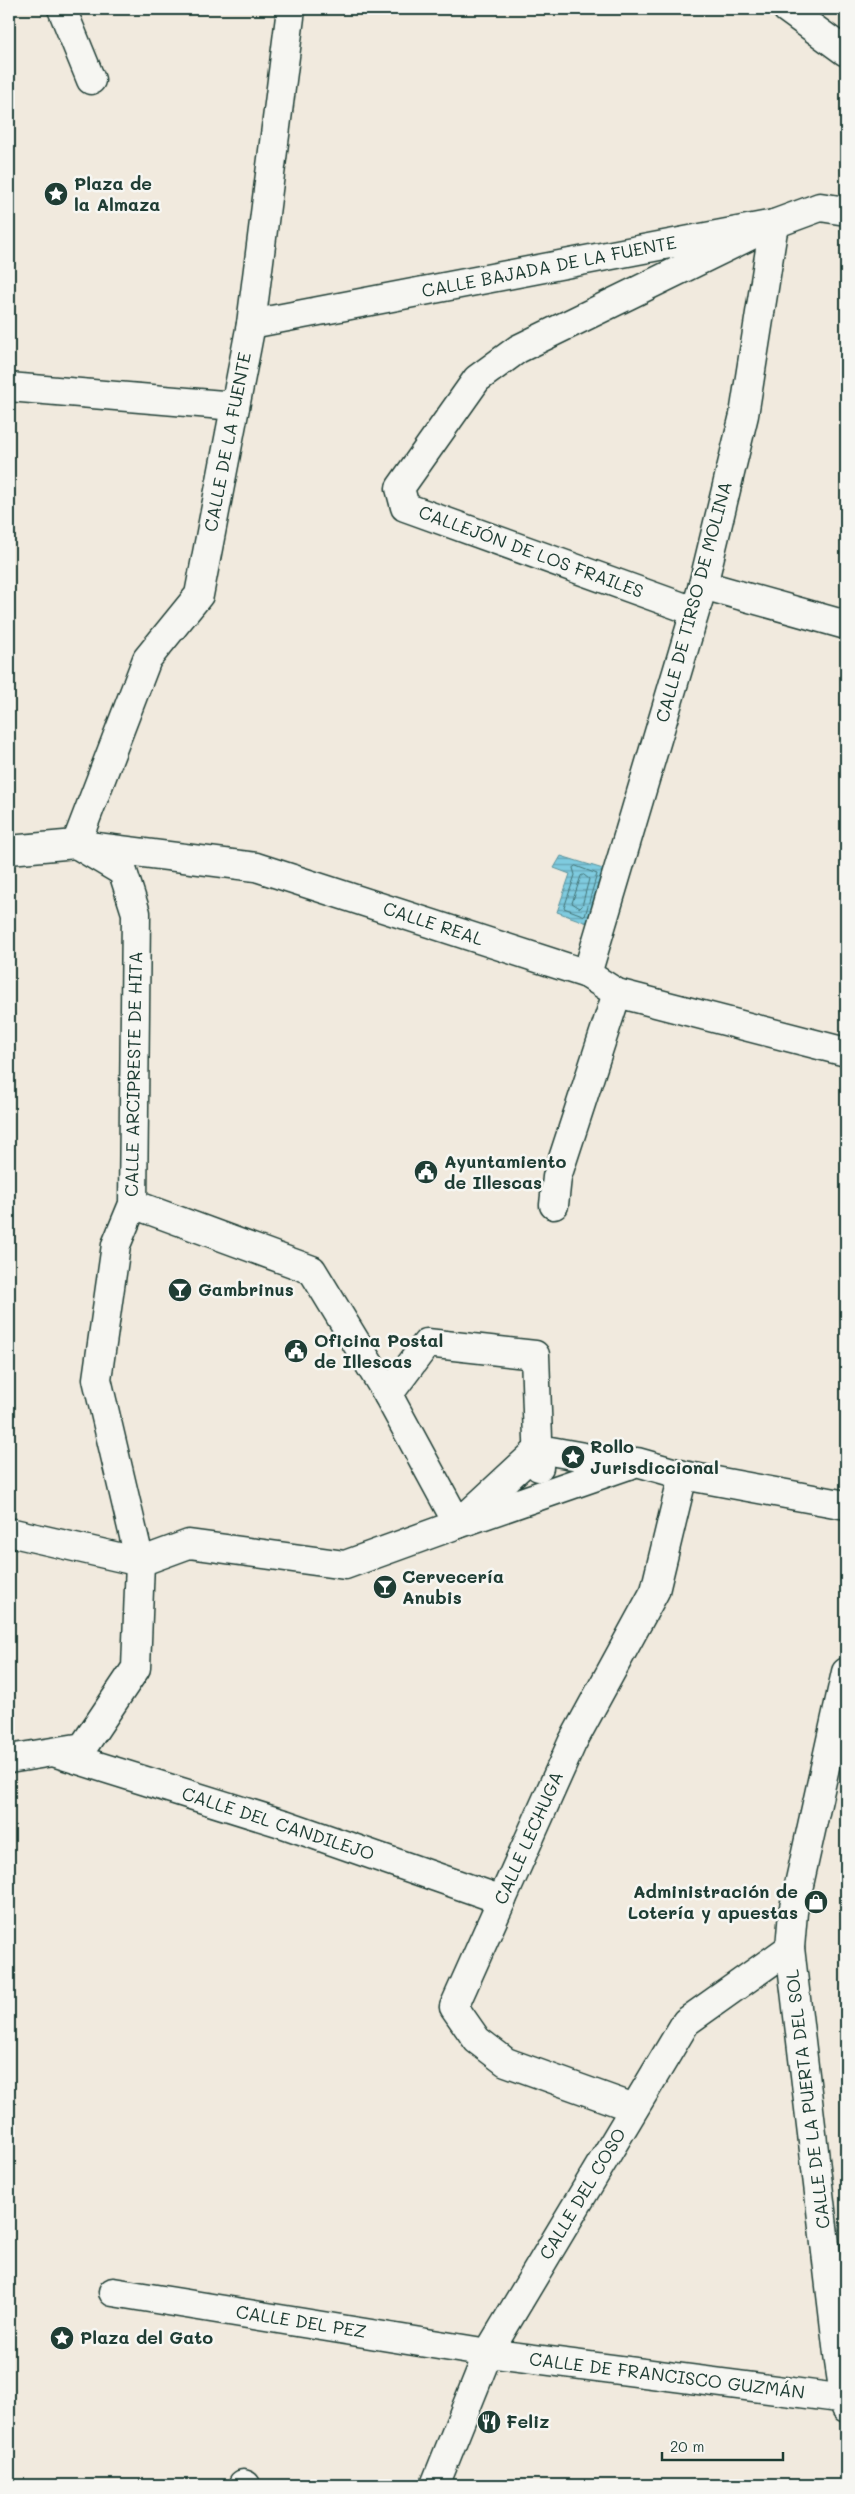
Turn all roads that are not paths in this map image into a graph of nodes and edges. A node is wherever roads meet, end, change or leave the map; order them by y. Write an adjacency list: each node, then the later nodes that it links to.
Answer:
1 (62, 9): 5 (street)
2 (291, 9): 8 (street, CALLE DE LA FUENTE)
3 (787, 9): 4 (street)
4 (846, 52)
5 (91, 80)
6 (846, 212): 7 (street, CALLE BAJADA DE LA FUENTE)
7 (774, 224): 8 (street, CALLE BAJADA DE LA FUENTE); 11 (street, CALLE DE TIRSO DE MOLINA); 12 (street, CALLEJÓN DE LOS FRAILES)
8 (250, 324): 10 (street, CALLE DE LA FUENTE)
9 (9, 387): 10 (street)
10 (235, 406): 14 (street, CALLE DE LA FUENTE)
11 (703, 585): 12 (street, CALLE DE TIRSO DE MOLINA); 13 (street)
12 (694, 611): 16 (street, CALLE DE TIRSO DE MOLINA)
13 (846, 625)
14 (76, 844): 15 (street, CALLE REAL); 16 (street, CALLE REAL); 19 (street, CALLE ARCIPRESTE DE HITA)
15 (9, 850)
16 (588, 974): 17 (street, CALLE REAL)
17 (617, 993): 18 (street, CALLE REAL); 20 (street)
18 (846, 1052)
19 (133, 1204): 21 (street); 29 (street, CALLE ARCIPRESTE DE HITA)
20 (554, 1205)
21 (388, 1395): 22 (street); 27 (street)
22 (539, 1449): 23 (street); 25 (street); 27 (street)
23 (629, 1465): 24 (street); 25 (street)
24 (683, 1475): 26 (street); 33 (street, CALLE LECHUGA)
25 (541, 1496): 27 (street)
26 (846, 1505)
27 (458, 1524): 29 (street)
28 (9, 1532): 29 (street)
29 (140, 1562): 31 (street, CALLE ARCIPRESTE DE HITA)
30 (846, 1672): 34 (street, CALLE DE LA PUERTA DEL SOL)
31 (52, 1752): 32 (street, CALLE ARCIPRESTE DE HITA); 33 (street, CALLE DEL CANDILEJO)
32 (9, 1759)
33 (502, 1900): 35 (street, CALLE LECHUGA)
34 (790, 1948): 35 (street, CALLE DEL COSO); 38 (street, CALLE DE LA PUERTA DEL SOL)
35 (634, 2108): 37 (street, CALLE DEL COSO)
36 (113, 2292): 37 (street, CALLE DEL PEZ)
37 (488, 2352): 38 (street, CALLE DE FRANCISCO GUZMÁN); 39 (street, CALLE DEL COSO)
38 (846, 2402)
39 (435, 2485)

